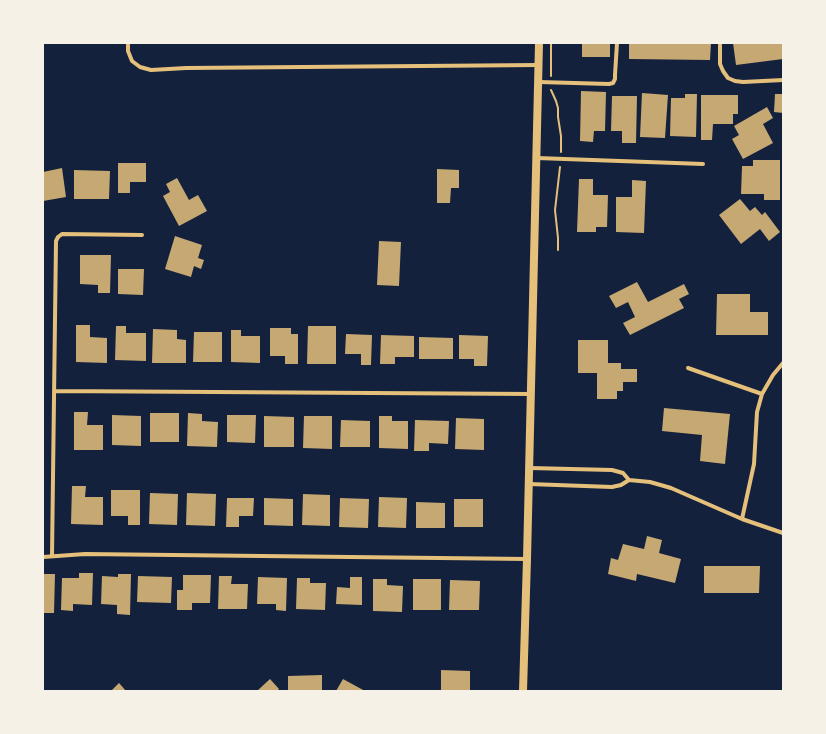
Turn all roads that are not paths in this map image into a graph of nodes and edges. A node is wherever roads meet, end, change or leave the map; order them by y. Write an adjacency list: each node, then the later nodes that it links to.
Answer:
1 (128, 43): 5 (street)
2 (539, 43): 5 (main road)
3 (616, 43): 7 (street)
4 (720, 43): 6 (street)
5 (539, 65): 7 (main road)
6 (783, 80)
7 (539, 82): 8 (main road)
8 (537, 158): 9 (street); 14 (main road)
9 (703, 164)
10 (142, 235): 13 (street)
11 (783, 364): 15 (street)
12 (688, 368): 15 (street)
13 (54, 391): 14 (street); 21 (street)
14 (531, 394): 16 (main road)
15 (762, 394): 19 (street)
16 (530, 468): 17 (street); 18 (main road)
17 (629, 480): 18 (street); 19 (street)
18 (529, 484): 23 (main road)
19 (742, 519): 20 (street)
20 (783, 533)
21 (52, 556): 22 (street); 23 (street)
22 (43, 557)
23 (528, 559): 24 (main road)
24 (523, 691)

